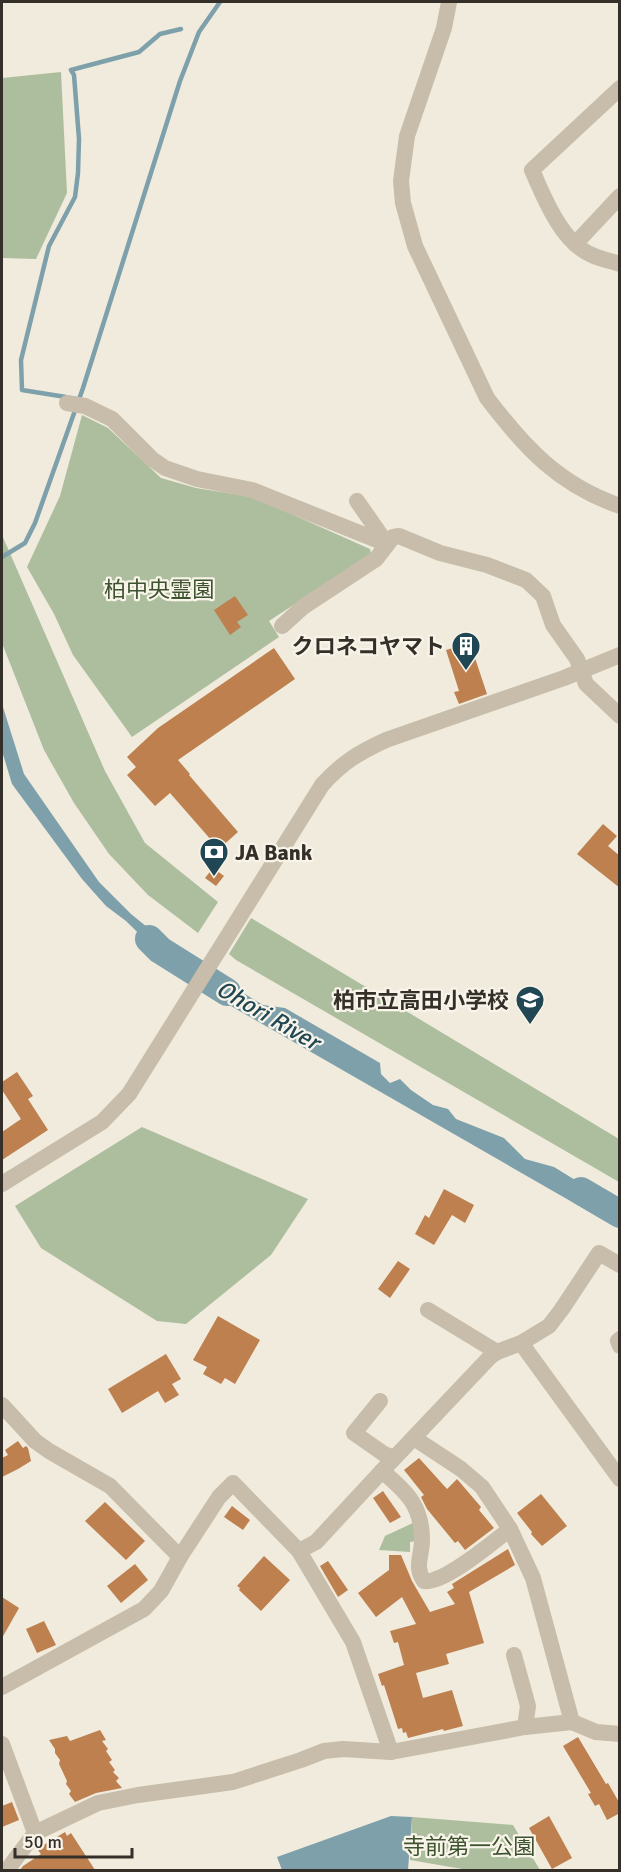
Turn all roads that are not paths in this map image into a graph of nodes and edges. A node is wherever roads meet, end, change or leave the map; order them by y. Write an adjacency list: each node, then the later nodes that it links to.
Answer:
1 (449, 2): 8 (street)
2 (620, 88): 4 (street)
3 (620, 196): 4 (street)
4 (575, 244): 5 (street)
5 (620, 264)
6 (67, 403): 9 (street)
7 (357, 501): 9 (street)
8 (620, 506)
9 (387, 544): 10 (street); 12 (street)
10 (282, 626)
11 (620, 655): 12 (street)
12 (582, 671): 13 (street); 14 (street)
13 (620, 716)
14 (2, 1184)
15 (620, 1265): 18 (street)
16 (428, 1310): 20 (street)
17 (620, 1339): 19 (street)
18 (521, 1343): 20 (street); 26 (street)
19 (620, 1346)
20 (497, 1352): 23 (street)
21 (380, 1401): 24 (street)
22 (2, 1405): 29 (street)
23 (414, 1438): 24 (street); 27 (street)
24 (394, 1458): 25 (street)
25 (382, 1470): 27 (street); 28 (street)
26 (620, 1479)
27 (510, 1529): 32 (street)
28 (299, 1551): 29 (street); 36 (street)
29 (180, 1557): 31 (street)
30 (514, 1655): 33 (street)
31 (2, 1687)
32 (572, 1722): 33 (street); 34 (street)
33 (525, 1727): 36 (street)
34 (620, 1734)
35 (2, 1744): 37 (street)
36 (391, 1752): 37 (street)
37 (35, 1833): 38 (street)
38 (7, 1870)

